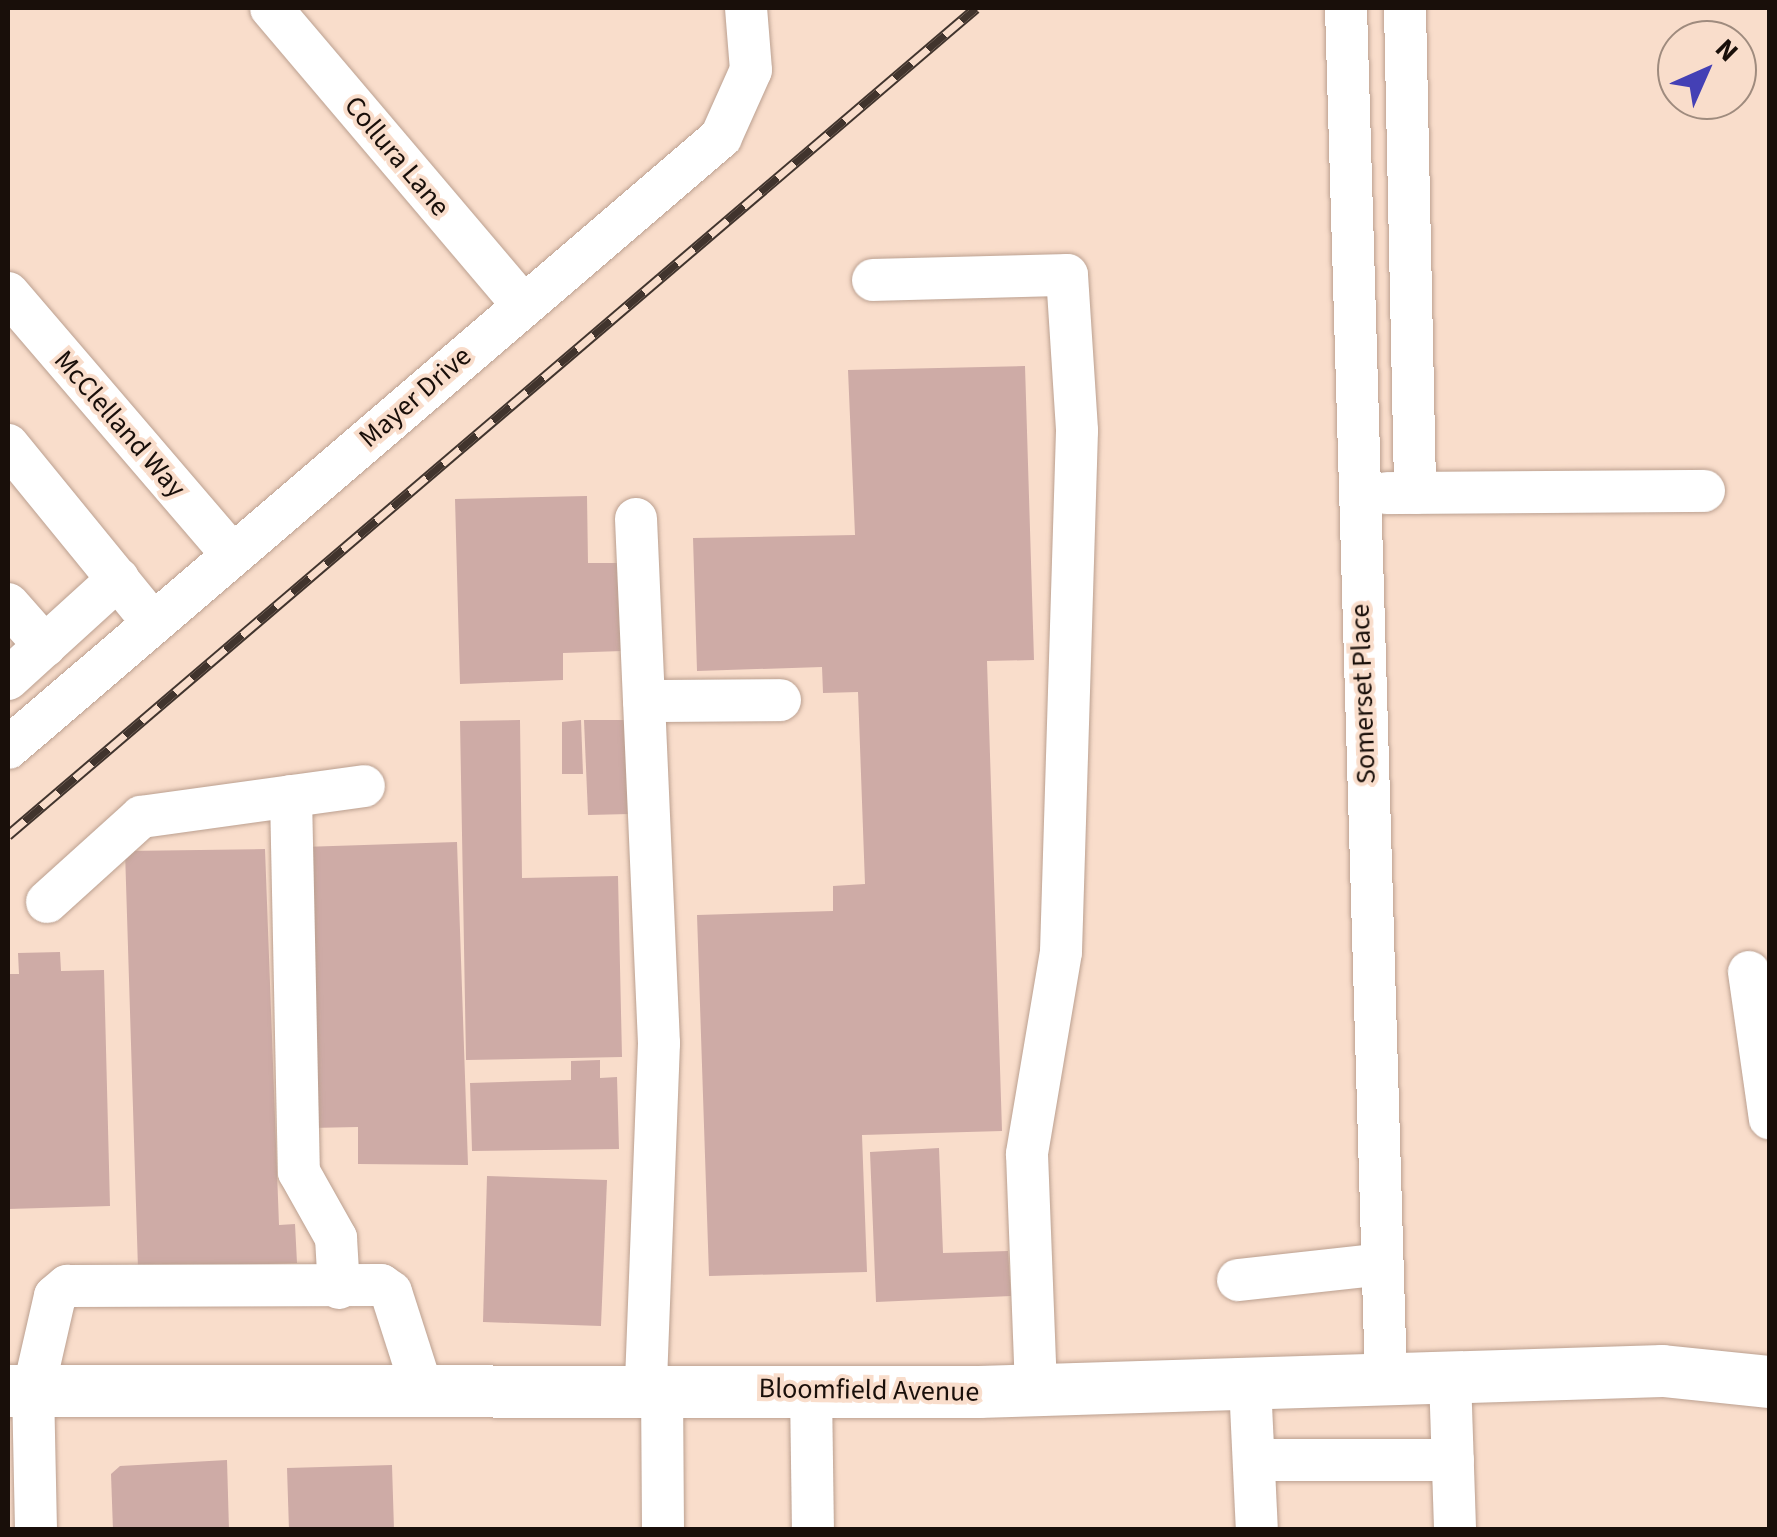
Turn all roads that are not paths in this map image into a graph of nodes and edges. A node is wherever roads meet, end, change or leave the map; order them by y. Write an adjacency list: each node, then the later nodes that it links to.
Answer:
1 (271, 8): 7 (street, Collura Lane)
2 (746, 8): 7 (street, Mayer Drive)
3 (1346, 8): 11 (street, Somerset Place)
4 (1406, 8): 10 (street)
5 (874, 280): 36 (street)
6 (8, 293): 13 (street, McClelland Way)
7 (523, 304): 13 (street, Mayer Drive)
8 (8, 445): 14 (street)
9 (1704, 492): 10 (street)
10 (1415, 493): 11 (street)
11 (1357, 494): 27 (street, Somerset Place)
12 (636, 519): 20 (street)
13 (232, 554): 16 (street, Mayer Drive)
14 (118, 579): 16 (street); 17 (street)
15 (8, 604): 17 (street)
16 (154, 623): 21 (street, Mayer Drive)
17 (45, 646): 18 (street)
18 (8, 679)
19 (780, 700): 20 (street)
20 (644, 701): 34 (street)
21 (8, 748)
22 (364, 786): 23 (street)
23 (290, 796): 24 (street); 29 (street)
24 (48, 902)
25 (1749, 972): 26 (street)
26 (1770, 1119)
27 (1382, 1264): 28 (street); 31 (street, Somerset Place)
28 (1238, 1280)
29 (339, 1288): 37 (street); 38 (street)
30 (1450, 1378): 31 (main road, Bloomfield Avenue); 33 (main road, Bloomfield Avenue); 40 (street)
31 (1386, 1380): 32 (main road, Bloomfield Avenue)
32 (1250, 1384): 36 (main road, Bloomfield Avenue); 39 (street)
33 (1756, 1385)
34 (654, 1386): 35 (main road, Bloomfield Avenue); 38 (main road, Bloomfield Avenue); 42 (street)
35 (811, 1390): 36 (main road, Bloomfield Avenue); 43 (street)
36 (1036, 1390)
37 (20, 1391): 38 (main road, Bloomfield Avenue); 41 (street)
38 (424, 1395)
39 (1254, 1460): 40 (street); 44 (street)
40 (1452, 1460): 45 (street)
41 (36, 1530)
42 (663, 1530)
43 (812, 1530)
44 (1258, 1530)
45 (1455, 1530)

